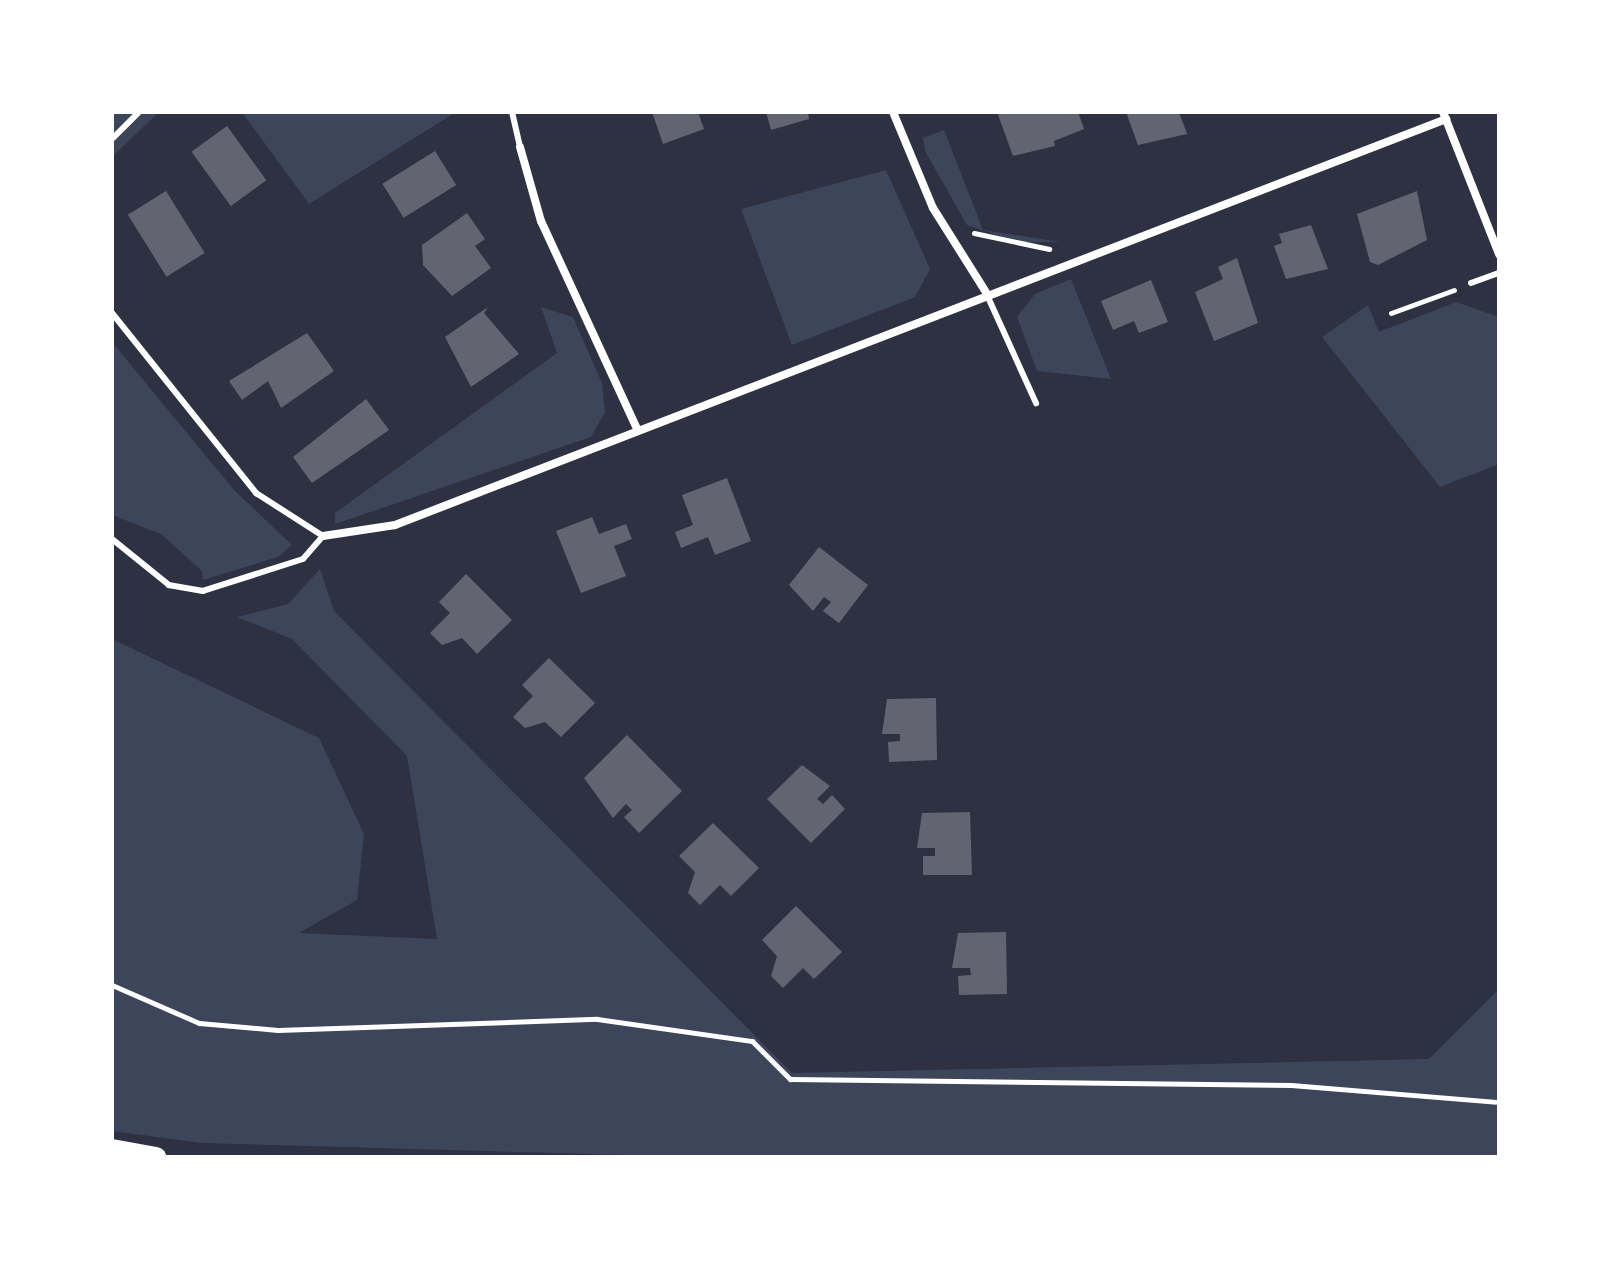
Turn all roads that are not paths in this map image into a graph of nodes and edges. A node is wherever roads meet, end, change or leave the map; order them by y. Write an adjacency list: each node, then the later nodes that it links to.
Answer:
1 (139, 112): 5 (lane)
2 (512, 112): 6 (lane)
3 (893, 112): 10 (street)
4 (1444, 115): 7 (street); 10 (street)
5 (112, 139)
6 (520, 147): 13 (street)
7 (1499, 254)
8 (1499, 273): 9 (lane)
9 (1471, 283)
10 (986, 292): 12 (lane); 13 (street)
11 (112, 313): 14 (lane)
12 (1036, 403)
13 (637, 429): 14 (street)
14 (323, 536): 15 (lane)
15 (112, 539)
16 (112, 1149): 17 (main road)
17 (156, 1157)

